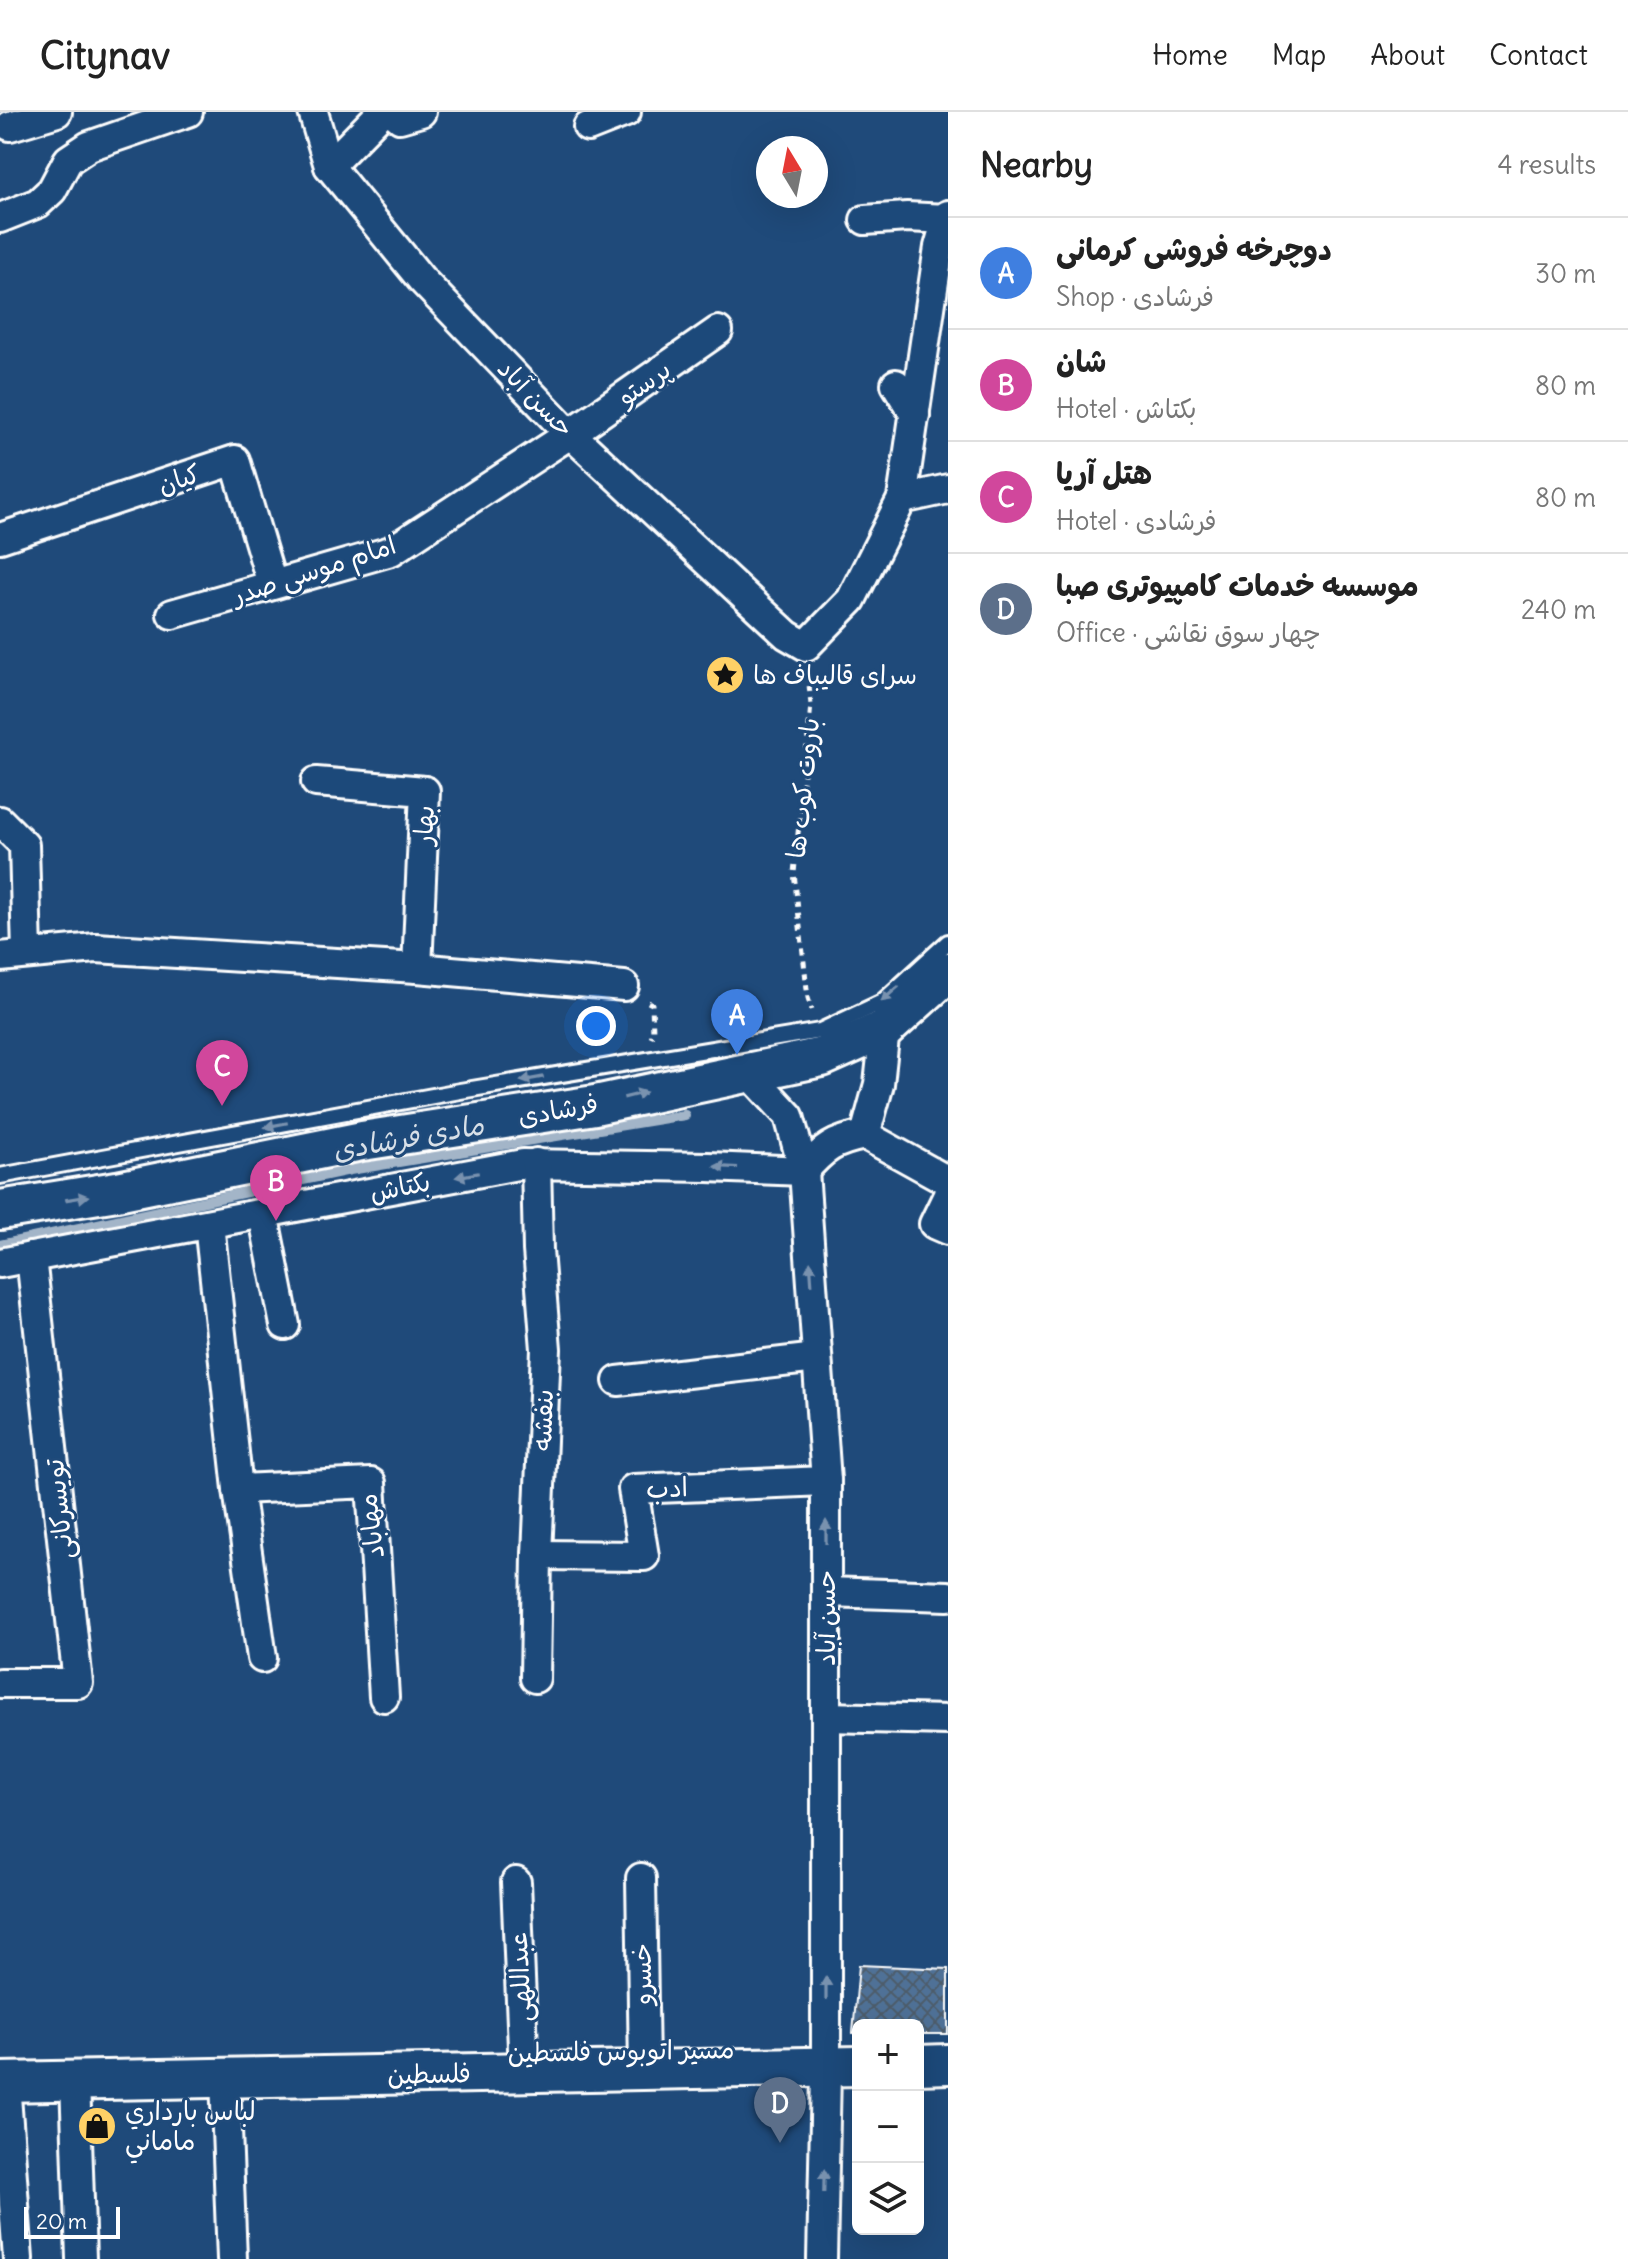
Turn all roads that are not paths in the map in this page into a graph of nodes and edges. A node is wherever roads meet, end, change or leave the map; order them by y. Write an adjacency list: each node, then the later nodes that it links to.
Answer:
1 (57, 112): 9 (street)
2 (188, 112): 8 (street)
3 (313, 112): 11 (street, حسن آباد)
4 (382, 112): 11 (street)
5 (393, 112): 6 (street)
6 (421, 112)
7 (626, 112): 10 (street)
8 (130, 122): 13 (street)
9 (10, 126)
10 (588, 127)
11 (329, 166): 19 (street, حسن آباد)
12 (948, 217): 14 (street); 15 (street)
13 (0, 218)
14 (865, 220)
15 (944, 246): 18 (street)
16 (718, 331): 19 (street, پرستو)
17 (896, 384): 18 (street)
18 (915, 415): 21 (street)
19 (570, 434): 21 (street, حسن آباد); 23 (street, امام موسی صدر)
20 (948, 489): 21 (street)
21 (902, 499)
22 (0, 538): 23 (street, کیان)
23 (272, 584): 24 (street, امام موسی صدر)
24 (172, 614)
25 (316, 782): 29 (street, بهار)
26 (0, 821): 28 (street)
27 (948, 942): 37 (lane, فرشادی, one-way to 37)
28 (14, 955): 29 (street)
29 (417, 968): 31 (street)
30 (948, 972): 32 (main road, فرشادی)
31 (624, 986)
32 (885, 1029): 33 (main road, فرشادی); 34 (street)
33 (749, 1073): 36 (street, حسن آباد); 40 (main road, فرشادی, one-way to 33)
34 (865, 1135): 36 (street); 38 (street)
35 (536, 1163): 36 (street, بکتاش, one-way to 35); 41 (street, بکتاش, one-way to 41); 51 (street, بنفشه)
36 (804, 1171): 47 (street, حسن آباد, one-way to 36)
37 (0, 1176)
38 (948, 1181)
39 (948, 1195): 43 (street)
40 (0, 1210)
41 (263, 1213): 42 (street, بکتاش); 46 (street)
42 (209, 1224): 44 (street, بکتاش); 50 (street)
43 (941, 1227)
44 (31, 1257): 45 (street, بکتاش); 56 (street, تویسرکانی)
45 (0, 1263)
46 (285, 1325)
47 (817, 1358): 48 (street); 49 (street, حسن آباد)
48 (618, 1381)
49 (826, 1481): 51 (street, ادب); 52 (street, حسن آباد, one-way to 49)
50 (238, 1489): 54 (street); 57 (street, مهاباد)
51 (537, 1555): 55 (street, بنفشه)
52 (826, 1592): 53 (street); 58 (street, حسن آباد)
53 (948, 1596)
54 (262, 1658)
55 (535, 1678)
56 (0, 1683)
57 (384, 1697)
58 (826, 1717): 59 (street); 65 (street, حسن آباد, one-way to 58)
59 (948, 1720)
60 (641, 1878): 64 (street, خسرو)
61 (516, 1882): 66 (street, عبداللهی)
62 (948, 2067): 63 (main road)
63 (924, 2068)
64 (644, 2069): 65 (main road, فلسطین); 66 (main road, فلسطین)
65 (842, 2069): 67 (lane, مسیر اتوبوس فلسطین); 73 (street, حسن آباد, one-way to 65)
66 (524, 2072): 67 (main road, فلسطین)
67 (225, 2080): 68 (main road, فلسطین); 72 (street)
68 (75, 2082): 69 (main road, فلسطین); 71 (street)
69 (2, 2083): 70 (street)
70 (18, 2259)
71 (81, 2259)
72 (232, 2259)
73 (822, 2259)

